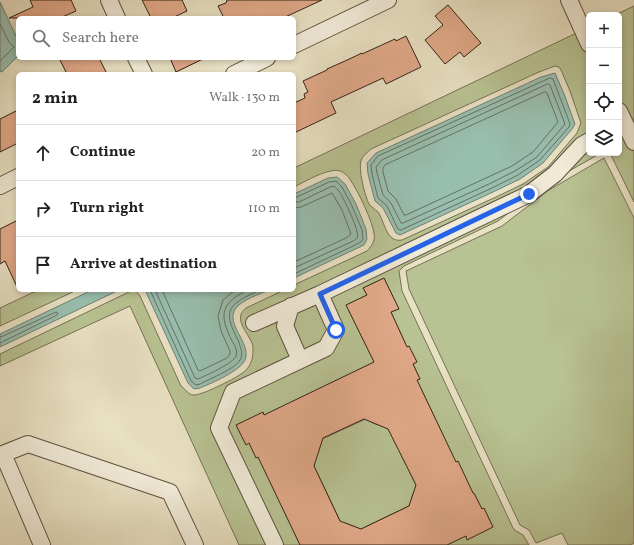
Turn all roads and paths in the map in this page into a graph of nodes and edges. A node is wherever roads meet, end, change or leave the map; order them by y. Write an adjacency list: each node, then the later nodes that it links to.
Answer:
1 (109, 0): 4 (street)
2 (388, 0): 6 (street)
3 (569, 0): 5 (street)
4 (116, 16)
5 (586, 37)
6 (296, 44)
7 (137, 60): 9 (street)
8 (263, 60): 10 (street)
9 (143, 72)
10 (238, 72)
11 (624, 116): 12 (street)
12 (634, 142)
13 (586, 143): 16 (street)
14 (16, 178): 15 (street)
15 (0, 186)
16 (320, 294): 17 (street); 19 (street)
17 (291, 306): 18 (street); 19 (street)
18 (254, 323)
19 (300, 360): 23 (street)
20 (2, 455): 21 (street); 22 (street)
21 (42, 545)
22 (194, 545)
23 (274, 545)

